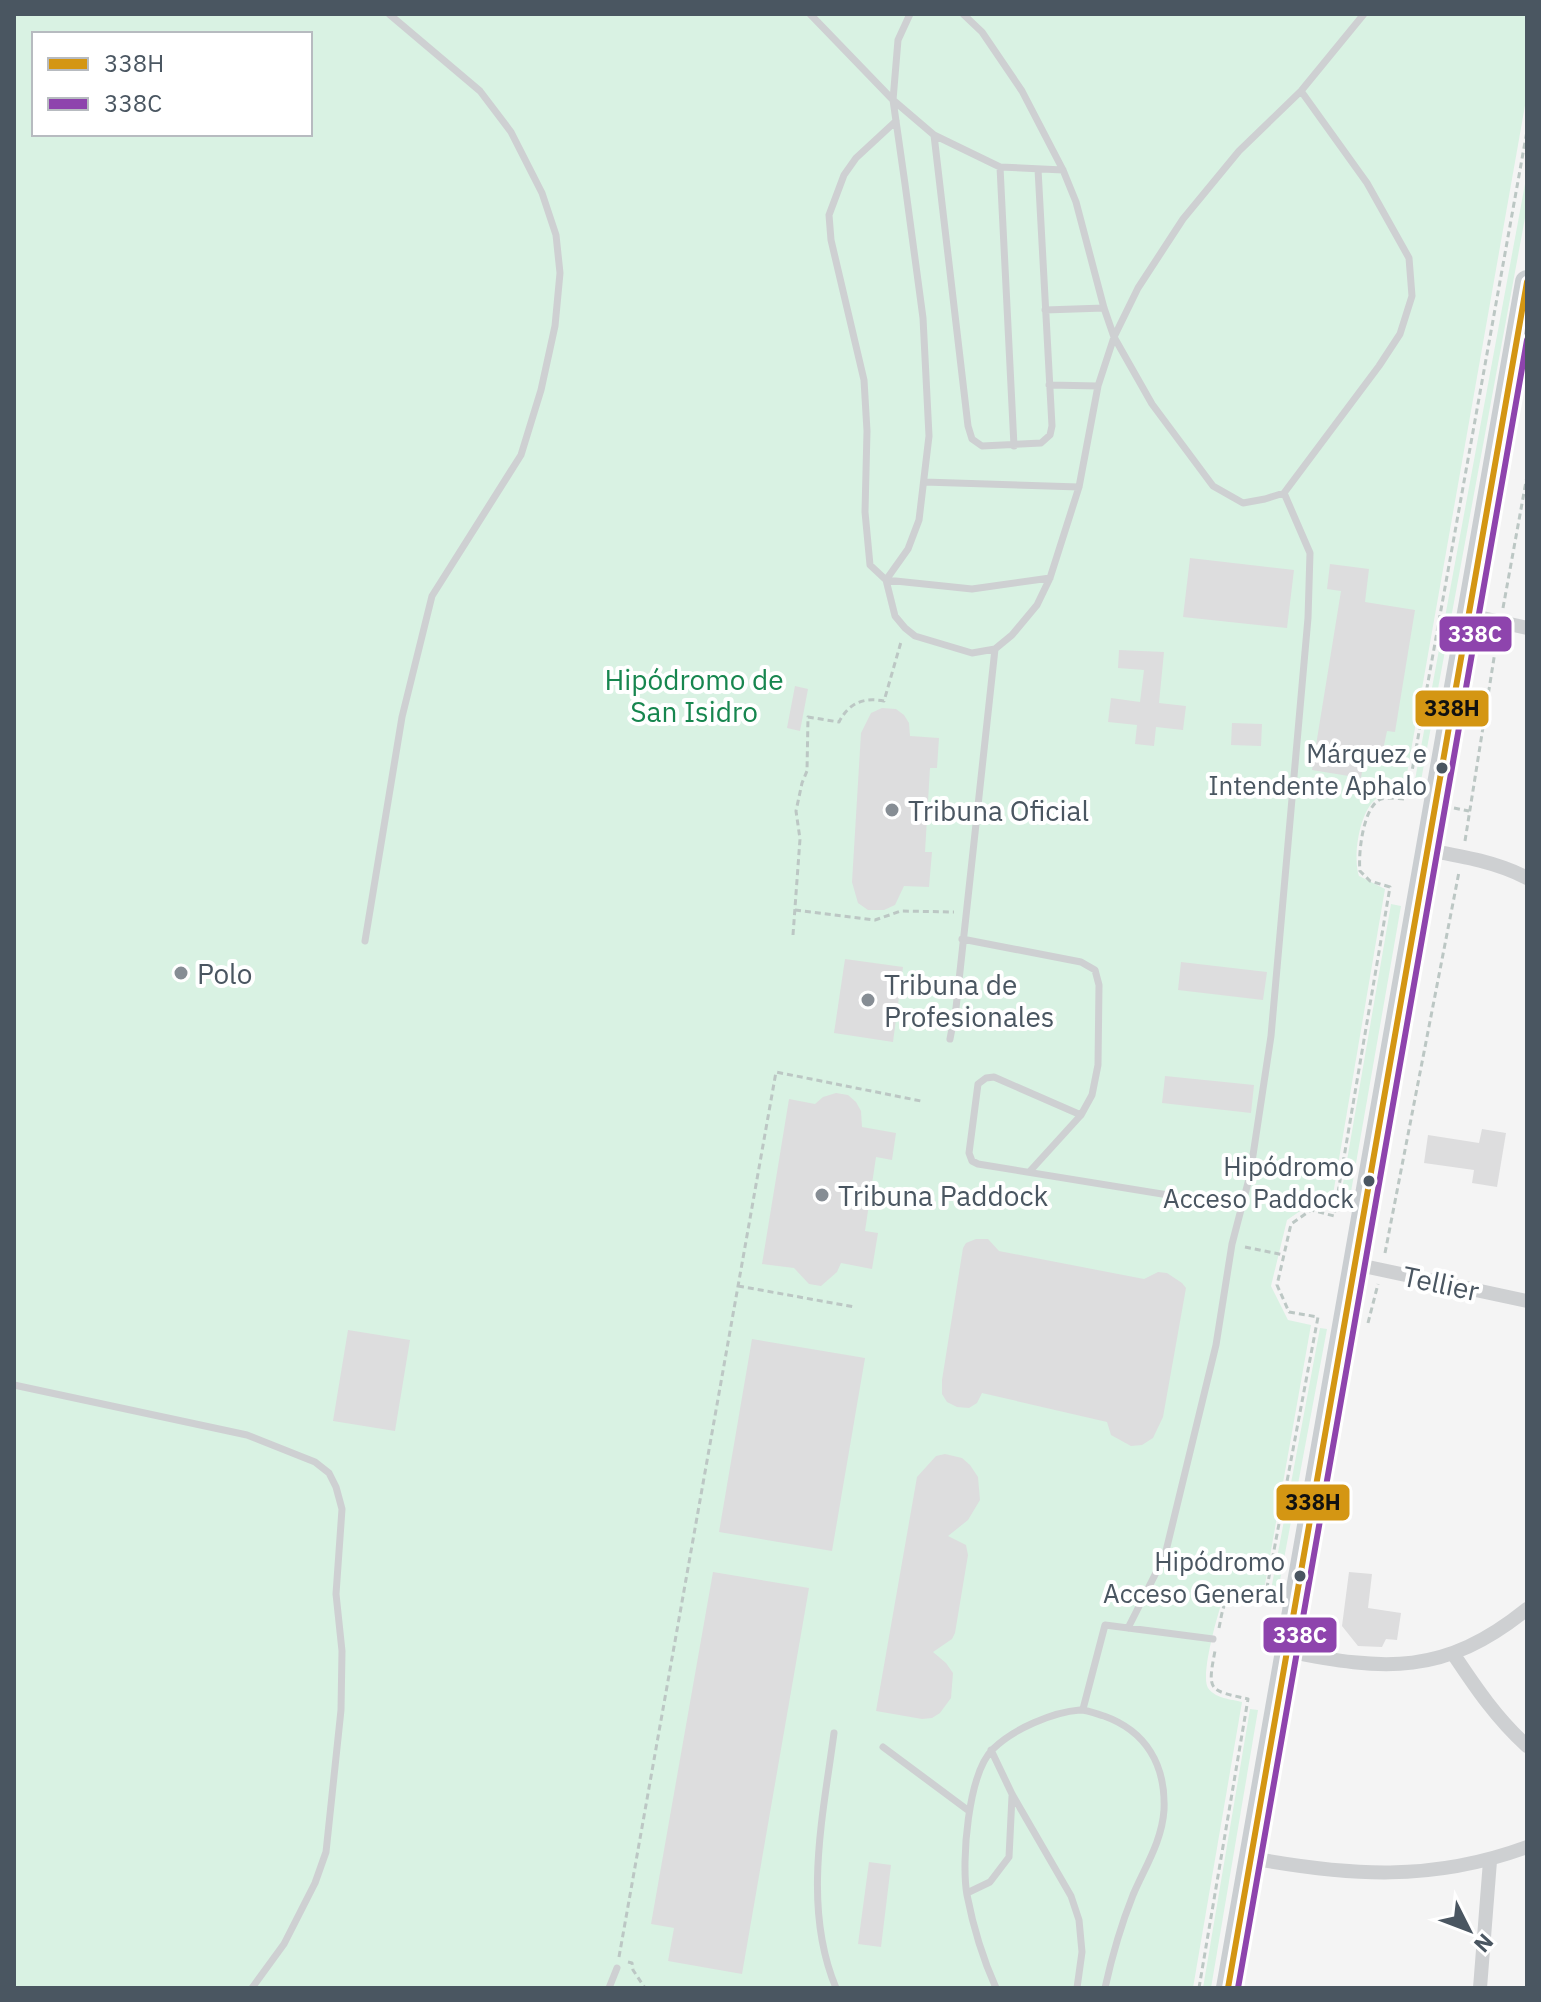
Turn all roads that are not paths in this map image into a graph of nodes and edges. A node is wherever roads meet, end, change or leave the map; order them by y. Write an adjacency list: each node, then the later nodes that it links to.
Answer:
1 (389, 14): 31 (lane)
2 (810, 14): 7 (lane)
3 (910, 14): 7 (lane)
4 (963, 14): 12 (lane)
5 (1364, 14): 6 (lane)
6 (1301, 91): 16 (lane); 22 (lane)
7 (893, 100): 8 (lane); 9 (lane)
8 (896, 121): 20 (lane); 24 (lane)
9 (934, 135): 10 (lane); 19 (lane)
10 (1000, 167): 11 (lane); 19 (lane)
11 (1038, 169): 12 (lane); 15 (lane)
12 (1063, 170): 14 (lane)
13 (1527, 282): 25 (main road)
14 (1104, 308): 15 (lane); 16 (lane)
15 (1045, 310): 17 (lane)
16 (1114, 337): 18 (lane); 22 (lane)
17 (1049, 385): 18 (lane); 19 (lane)
18 (1098, 386): 21 (lane)
19 (1014, 446)
20 (924, 482): 21 (lane); 24 (lane)
21 (1079, 487): 23 (lane)
22 (1284, 493): 35 (lane)
23 (1050, 578): 24 (lane); 27 (lane)
24 (886, 580): 27 (lane)
25 (1469, 615): 26 (street); 28 (main road)
26 (1527, 628)
27 (995, 649): 30 (lane)
28 (1427, 850): 29 (street); 36 (main road)
29 (1527, 878)
30 (962, 939): 32 (lane); 33 (lane)
31 (365, 941)
32 (950, 1039)
33 (1081, 1115): 34 (lane); 34 (lane)
34 (1031, 1170): 35 (lane)
35 (1242, 1207): 40 (lane)
36 (1354, 1264): 37 (street, Tellier); 42 (main road)
37 (1527, 1301)
38 (14, 1385): 56 (lane)
39 (1527, 1609): 43 (street)
40 (1128, 1628): 41 (lane); 44 (lane)
41 (1213, 1639)
42 (1286, 1651): 43 (street); 52 (main road)
43 (1454, 1655): 46 (street)
44 (1083, 1709): 48 (lane); 61 (lane)
45 (834, 1733): 58 (lane)
46 (1527, 1746)
47 (883, 1747): 50 (lane)
48 (991, 1750): 49 (lane); 50 (lane)
49 (1012, 1794): 54 (lane); 60 (lane)
50 (969, 1811): 54 (lane)
51 (1527, 1847): 53 (street)
52 (1251, 1858): 53 (street); 62 (main road)
53 (1490, 1861): 63 (street)
54 (967, 1893): 59 (lane)
55 (617, 1968): 57 (lane)
56 (252, 1988)
57 (609, 1988)
58 (836, 1988)
59 (996, 1988)
60 (1077, 1988)
61 (1105, 1988)
62 (1228, 1988)
63 (1480, 1988)

